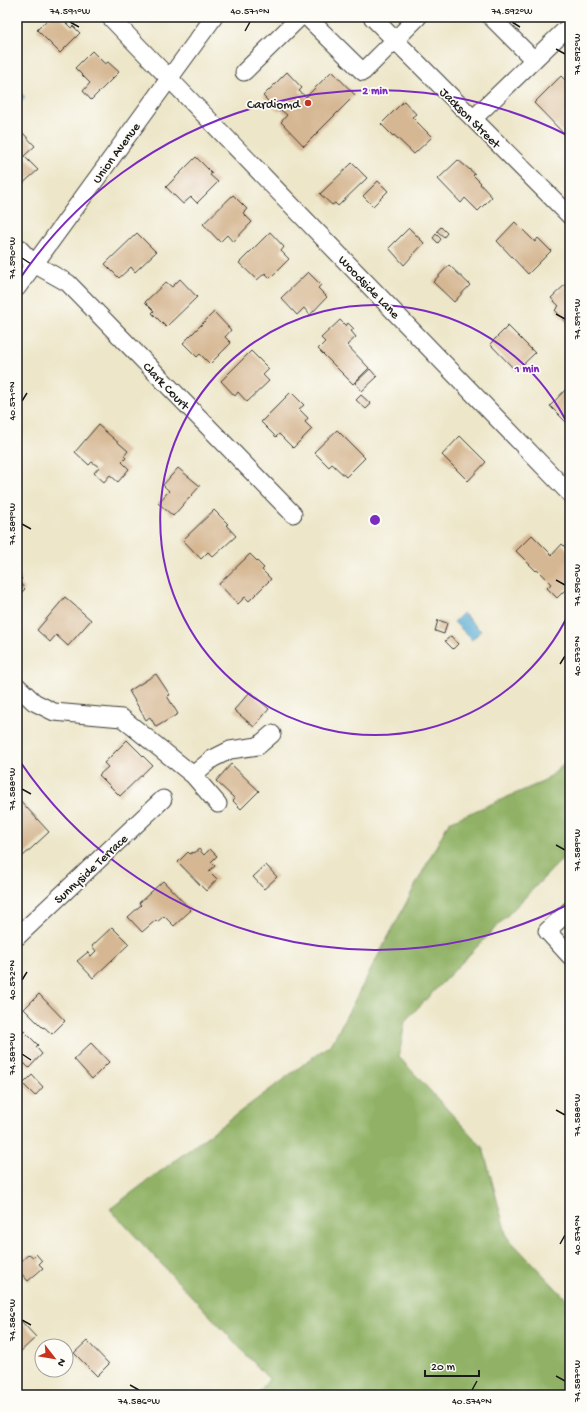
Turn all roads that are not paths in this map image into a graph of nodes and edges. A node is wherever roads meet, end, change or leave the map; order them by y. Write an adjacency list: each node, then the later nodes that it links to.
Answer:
1 (110, 17): 12 (street, Woodside Lane)
2 (214, 17): 12 (street, Union Avenue)
3 (300, 17): 11 (street)
4 (307, 17): 9 (street)
5 (372, 17): 9 (street, Jackson Street)
6 (418, 17): 9 (street)
7 (491, 17): 10 (street)
8 (570, 25): 10 (street)
9 (395, 40): 13 (street, Jackson Street)
10 (534, 60): 13 (street)
11 (244, 72)
12 (169, 78): 16 (street, Union Avenue); 18 (street, Woodside Lane)
13 (473, 119): 14 (street, Jackson Street)
14 (570, 216)
15 (17, 246): 16 (street, Clark Court)
16 (34, 264): 17 (street, Union Avenue); 19 (street, Clark Court)
17 (17, 288)
18 (570, 494)
19 (293, 514)
20 (17, 686): 22 (street)
21 (272, 734): 22 (street)
22 (193, 775): 24 (street)
23 (163, 799): 26 (street, Sunnyside Terrace)
24 (218, 804)
25 (570, 910): 27 (street)
26 (17, 937)
27 (570, 956)

